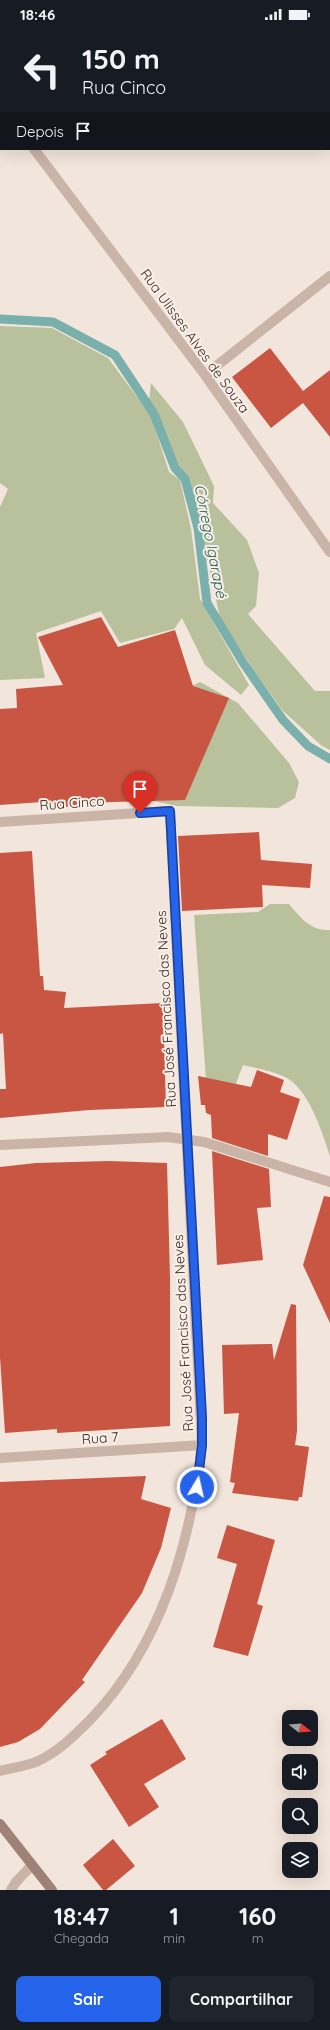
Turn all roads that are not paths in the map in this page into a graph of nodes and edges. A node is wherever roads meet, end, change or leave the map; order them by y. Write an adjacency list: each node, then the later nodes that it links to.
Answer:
1 (35, 150): 3 (street, Rua Ulisses Alves de Souza)
2 (330, 276): 3 (street)
3 (205, 376): 4 (street, Rua Ulisses Alves de Souza)
4 (330, 552)
5 (170, 811): 6 (street, Rua Cinco); 7 (street, Rua José Francisco das Neves)
6 (0, 822)
7 (186, 1139): 8 (street); 9 (street); 10 (street, Rua José Francisco das Neves)
8 (0, 1145)
9 (330, 1182)
10 (202, 1445): 11 (street, Rua 7); 12 (street, Rua José Francisco das Neves)
11 (0, 1458)
12 (0, 1771)
13 (0, 1824): 14 (street)
14 (32, 1865): 15 (street); 16 (street)
15 (11, 1890)
16 (52, 1890)

